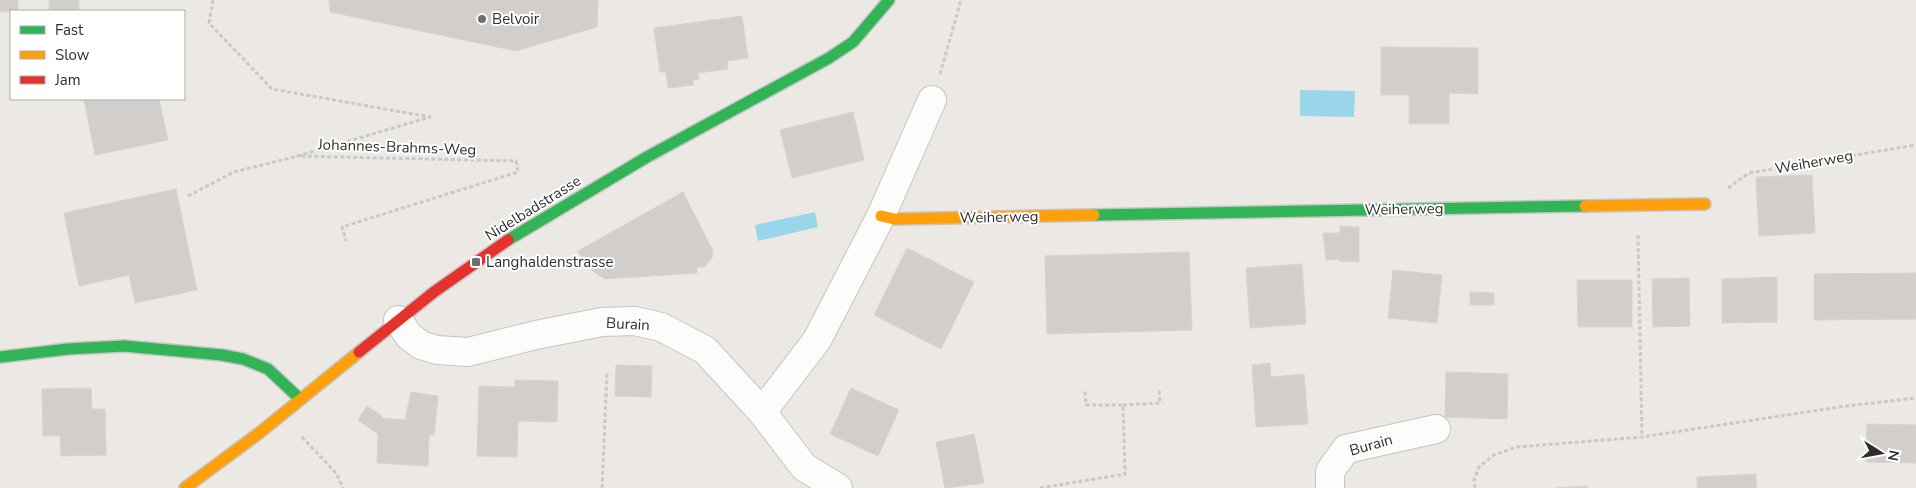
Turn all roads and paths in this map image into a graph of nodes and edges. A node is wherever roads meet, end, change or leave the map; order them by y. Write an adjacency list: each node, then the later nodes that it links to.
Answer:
1 (213, 0): 6 (path, Johannes-Brahms-Weg)
2 (888, 0): 12 (street, Nidelbadstrasse)
3 (961, 0): 4 (path)
4 (932, 100): 10 (street)
5 (1916, 144): 8 (path, Weiherweg)
6 (298, 156): 7 (path); 11 (path, Johannes-Brahms-Weg)
7 (188, 196)
8 (1705, 204): 9 (street, Weiherweg)
9 (1637, 205): 10 (street, Weiherweg); 23 (path)
10 (881, 216): 20 (street)
11 (346, 241)
12 (398, 320): 18 (street, Nidelbadstrasse); 20 (street, Burain)
13 (0, 357): 18 (street)
14 (607, 372): 26 (path)
15 (1159, 388): 19 (path)
16 (1085, 390): 19 (path)
17 (1916, 398): 23 (path)
18 (300, 399): 24 (street, Nidelbadstrasse)
19 (1123, 405): 28 (path)
20 (762, 412): 27 (street, Burain)
21 (1436, 428): 29 (street, Burain)
22 (301, 436): 25 (path)
23 (1642, 437): 30 (path)
24 (185, 488)
25 (343, 488)
26 (602, 488)
27 (838, 488)
28 (1040, 488)
29 (1330, 488)
30 (1475, 488)

